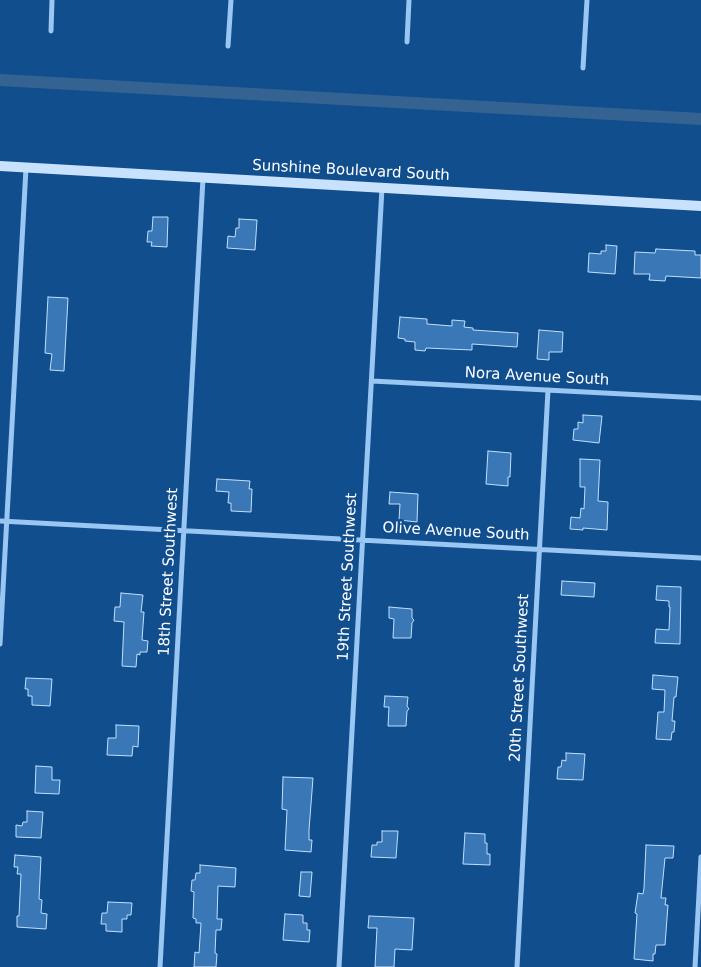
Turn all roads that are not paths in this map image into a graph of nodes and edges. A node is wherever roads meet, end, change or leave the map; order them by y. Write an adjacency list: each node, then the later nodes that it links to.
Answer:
1 (52, 0): 5 (street)
2 (231, 0): 7 (street)
3 (409, 0): 6 (street)
4 (587, 0): 8 (street)
5 (50, 31)
6 (407, 42)
7 (228, 46)
8 (584, 68)
9 (0, 166): 10 (street, Sunshine Boulevard South)
10 (26, 168): 11 (street, Sunshine Boulevard South); 18 (street)
11 (203, 178): 12 (street, Sunshine Boulevard South); 19 (street, 18th Street Southwest)
12 (382, 188): 13 (street, Sunshine Boulevard South); 14 (street, 19th Street Southwest)
13 (701, 206)
14 (372, 381): 15 (street, Nora Avenue South); 20 (street, 19th Street Southwest)
15 (548, 390): 16 (street, Nora Avenue South); 21 (street, 20th Street Southwest)
16 (701, 398)
17 (0, 521): 18 (street, Olive Avenue South)
18 (7, 521): 19 (street, Olive Avenue South); 23 (street)
19 (184, 530): 20 (street, Olive Avenue South); 25 (street, 18th Street Southwest)
20 (363, 540): 21 (street, Olive Avenue South); 26 (street, 19th Street Southwest)
21 (539, 550): 22 (street, Olive Avenue South); 27 (street, 20th Street Southwest)
22 (701, 558)
23 (0, 644)
24 (701, 857): 28 (street)
25 (160, 967)
26 (339, 967)
27 (517, 967)
28 (695, 967)

